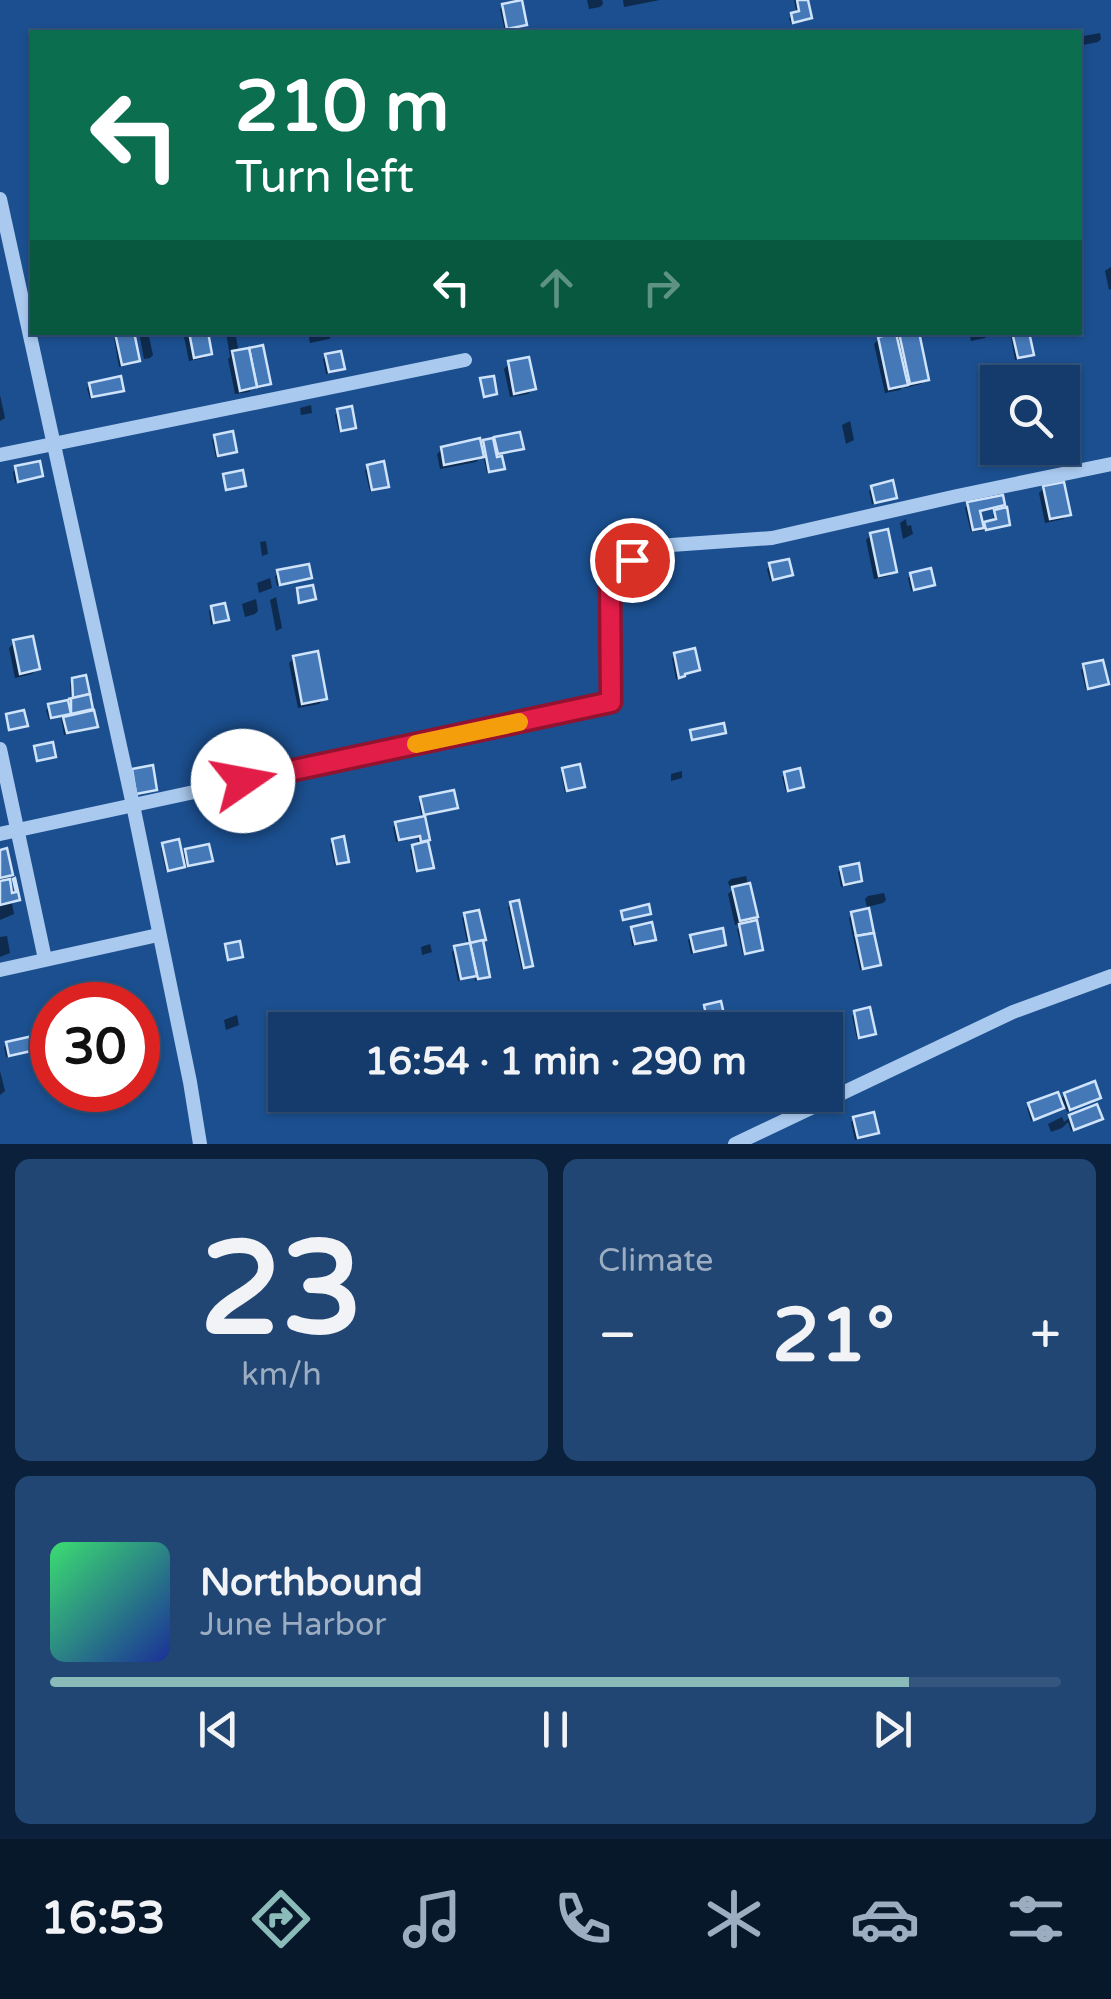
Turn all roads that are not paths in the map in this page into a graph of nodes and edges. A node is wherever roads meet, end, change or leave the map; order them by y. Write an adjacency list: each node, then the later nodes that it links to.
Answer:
1 (1, 208): 3 (street)
2 (466, 360): 3 (street)
3 (53, 444): 4 (street); 7 (street)
4 (0, 455)
5 (1111, 464): 7 (street)
6 (0, 749): 8 (street)
7 (132, 805): 8 (street); 10 (street)
8 (18, 830): 9 (street); 11 (street)
9 (0, 834)
10 (158, 935): 11 (street); 14 (street)
11 (45, 959): 12 (street)
12 (0, 970)
13 (1111, 976): 15 (street)
14 (200, 1144)
15 (735, 1144)

